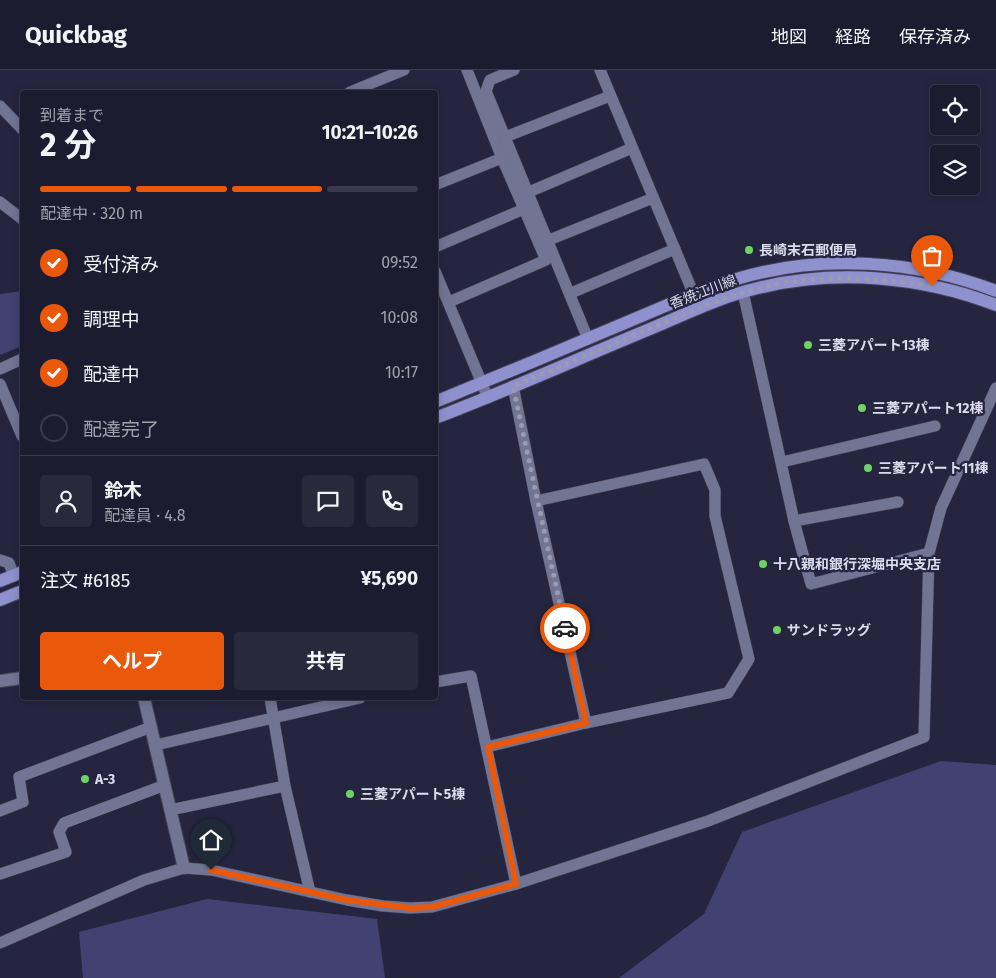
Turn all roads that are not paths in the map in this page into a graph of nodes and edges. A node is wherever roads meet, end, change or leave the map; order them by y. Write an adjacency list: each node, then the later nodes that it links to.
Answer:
1 (404, 70): 5 (street)
2 (514, 70): 9 (street)
3 (600, 70): 6 (street)
4 (471, 71): 11 (street)
5 (355, 90)
6 (610, 96): 9 (street); 10 (street)
7 (0, 106): 8 (street)
8 (20, 127)
9 (506, 137): 13 (street)
10 (632, 148): 13 (street); 14 (street)
11 (502, 158): 12 (street); 16 (street)
12 (438, 184)
13 (529, 192): 18 (street)
14 (653, 198): 18 (street); 20 (street)
15 (0, 202): 17 (street)
16 (524, 210): 19 (street); 26 (street)
17 (20, 217)
18 (549, 240): 24 (street)
19 (438, 246)
20 (675, 249): 24 (street); 25 (street)
21 (438, 278): 26 (street)
22 (996, 290): 25 (main road, 香焼江川線)
23 (743, 292): 27 (main road, 香焼江川線); 33 (main road, 香焼江川線); 40 (street)
24 (571, 293): 28 (street)
25 (694, 295): 28 (main road, 香焼江川線)
26 (449, 302): 31 (street)
27 (996, 306)
28 (588, 339): 31 (main road, 香焼江川線)
29 (20, 360): 30 (street)
30 (0, 368)
31 (481, 383): 35 (street); 36 (main road, 香焼江川線)
32 (0, 384): 39 (street)
33 (513, 386): 35 (main road, 香焼江川線); 41 (street)
34 (996, 388): 44 (street)
35 (488, 398): 37 (main road, 香焼江川線)
36 (438, 401)
37 (438, 417)
38 (935, 426): 40 (street)
39 (20, 431)
40 (782, 462): 43 (street)
41 (536, 501): 57 (street); 57 (street)
42 (898, 502): 43 (street)
43 (794, 521): 44 (street)
44 (929, 553): 67 (street)
45 (0, 560): 46 (street)
46 (18, 574): 47 (main road)
47 (0, 581)
48 (20, 592): 49 (main road)
49 (0, 600)
50 (20, 678): 51 (street)
51 (0, 680)
52 (438, 682): 60 (street)
53 (144, 700): 58 (street)
54 (270, 700): 56 (street)
55 (351, 700): 56 (street)
56 (274, 718): 59 (street); 62 (street)
57 (586, 723): 60 (street)
58 (151, 727): 59 (street); 64 (street)
59 (156, 745): 61 (street)
60 (488, 747): 67 (street)
61 (165, 785): 63 (street); 66 (street)
62 (285, 786): 63 (street); 68 (street)
63 (170, 810): 65 (street)
64 (0, 811)
65 (184, 868): 68 (street); 69 (street)
66 (0, 874)
67 (516, 884): 68 (street)
68 (310, 892)
69 (0, 943)

